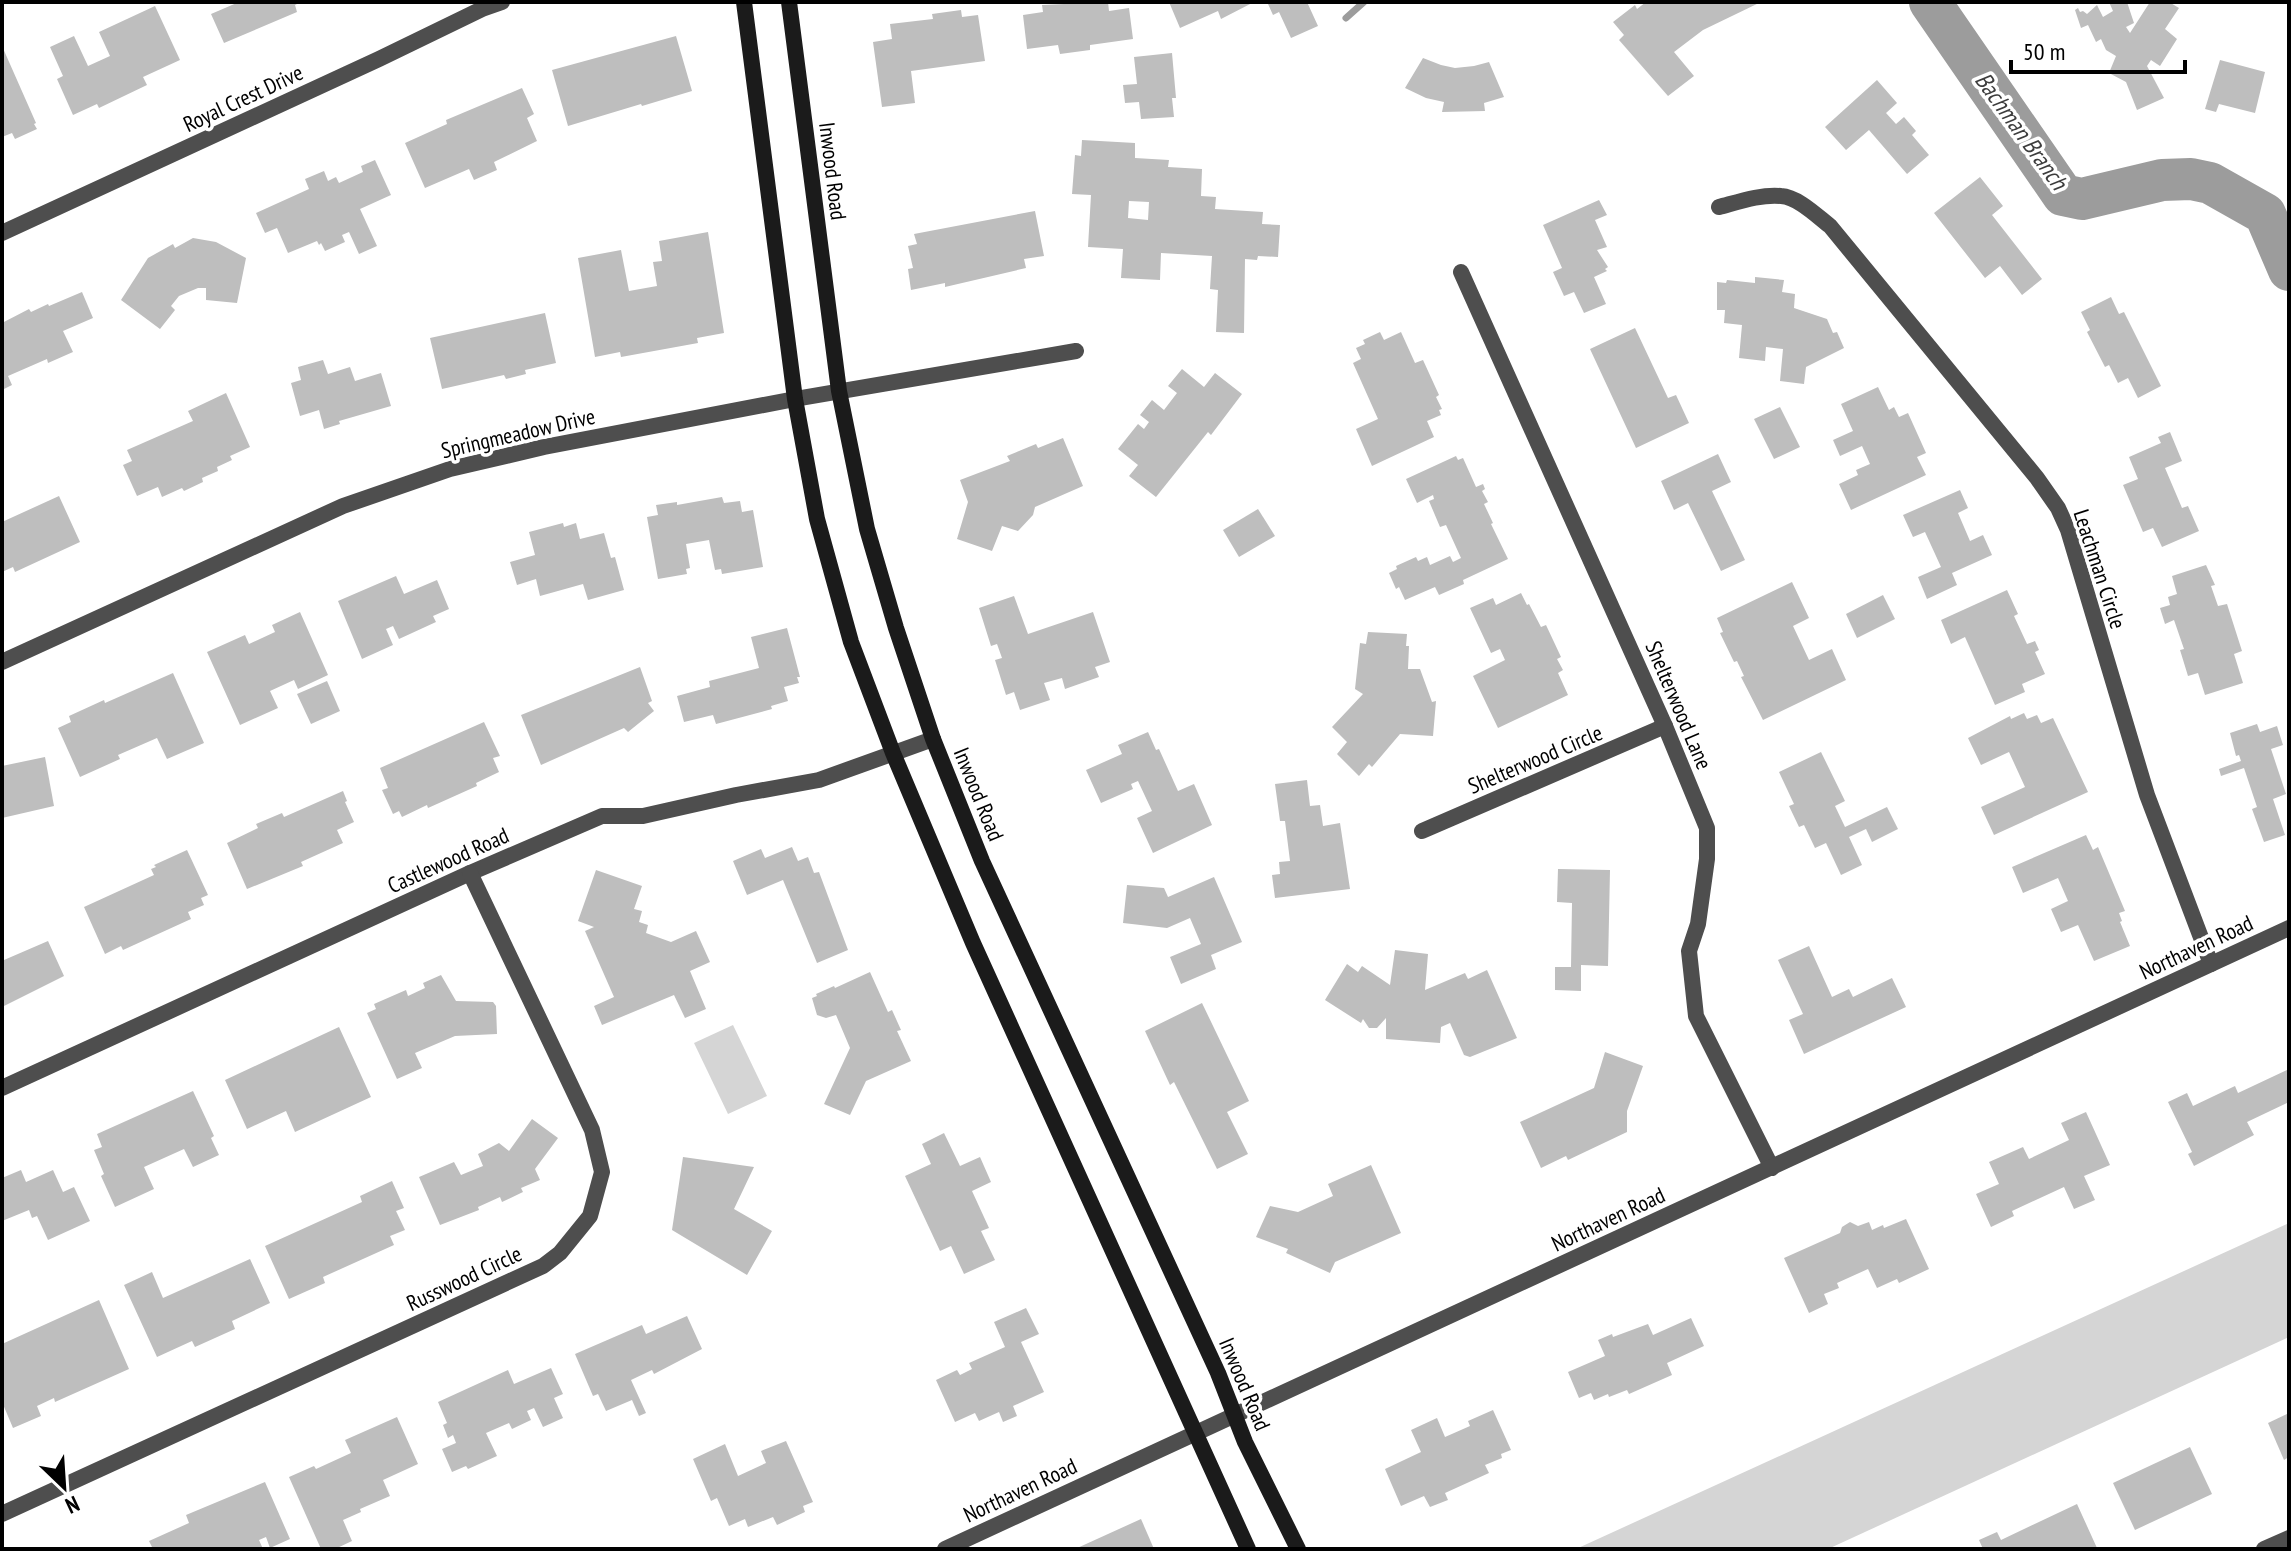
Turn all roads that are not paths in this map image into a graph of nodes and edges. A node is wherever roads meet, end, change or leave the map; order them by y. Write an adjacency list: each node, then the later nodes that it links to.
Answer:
1 (502, 2): 5 (street, Royal Crest Drive)
2 (744, 2): 9 (main road)
3 (789, 2): 8 (main road, Inwood Road)
4 (1719, 207): 17 (street, Leachman Circle)
5 (2, 233)
6 (1461, 272): 11 (street, Shelterwood Lane)
7 (1076, 351): 8 (street, Springmeadow Drive)
8 (839, 391): 9 (street, Springmeadow Drive); 12 (main road, Inwood Road)
9 (795, 399): 10 (street, Springmeadow Drive); 13 (main road)
10 (2, 662)
11 (1665, 726): 14 (street, Shelterwood Circle); 19 (street, Shelterwood Lane)
12 (933, 739): 13 (street, Castlewood Road); 20 (main road, Inwood Road)
13 (893, 753): 15 (street, Castlewood Road); 21 (main road)
14 (1422, 831)
15 (470, 873): 18 (street, Castlewood Road); 22 (street, Russwood Circle)
16 (2289, 928): 17 (street, Northaven Road)
17 (2211, 964): 19 (street, Northaven Road)
18 (2, 1088)
19 (1772, 1168): 20 (street, Northaven Road)
20 (1234, 1416): 21 (street, Northaven Road); 26 (main road, Inwood Road)
21 (1196, 1433): 24 (street, Northaven Road); 25 (main road)
22 (2, 1514)
23 (2289, 1538): 27 (street)
24 (945, 1549)
25 (1248, 1549)
26 (1298, 1549)
27 (2264, 1549)

